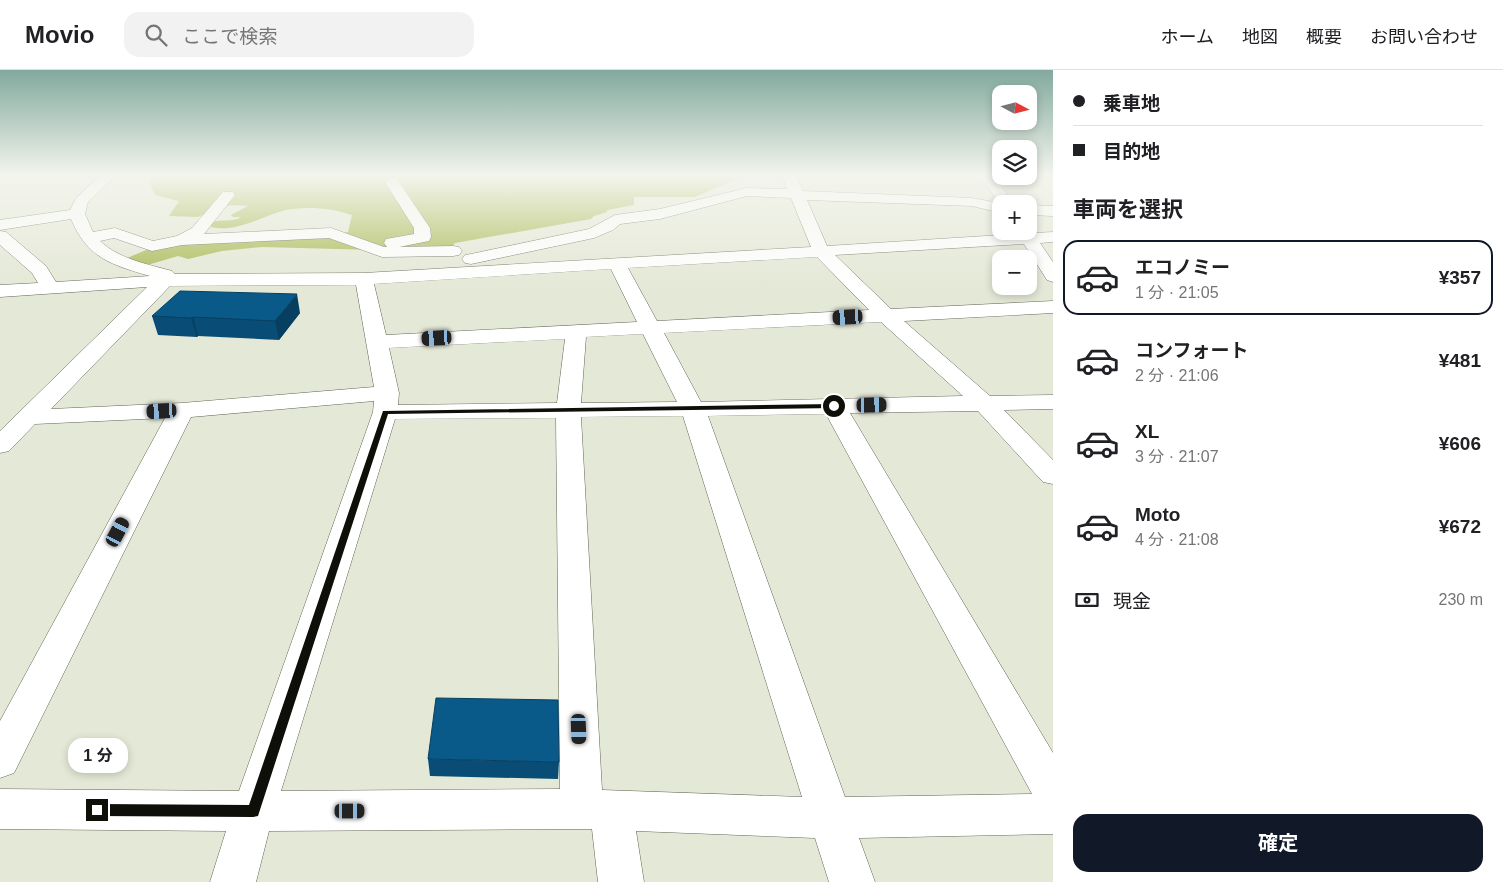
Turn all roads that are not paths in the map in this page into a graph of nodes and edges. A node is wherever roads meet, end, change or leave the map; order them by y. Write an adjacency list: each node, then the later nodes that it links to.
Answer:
1 (77, 214): 7 (street); 12 (street)
2 (212, 214): 14 (street)
3 (413, 214): 16 (street)
4 (660, 214): 6 (street)
5 (805, 214): 17 (street)
6 (615, 220): 9 (street); 19 (street)
7 (0, 225)
8 (0, 236): 23 (street)
9 (502, 236)
10 (1037, 236): 11 (street)
11 (1053, 237)
12 (89, 238): 14 (street); 22 (street)
13 (992, 238): 17 (street)
14 (182, 240): 16 (street)
15 (1029, 240): 20 (street)
16 (363, 245): 19 (street)
17 (821, 251): 18 (street); 26 (street)
18 (617, 264): 19 (street); 27 (street)
19 (438, 270): 21 (street)
20 (1053, 276)
21 (364, 279): 22 (street); 29 (street)
22 (168, 280): 23 (street); 37 (street)
23 (50, 288): 24 (street)
24 (0, 291)
25 (1053, 307): 26 (street)
26 (886, 315): 27 (street); 32 (street)
27 (648, 326): 28 (street); 34 (street)
28 (576, 331): 29 (street); 36 (street)
29 (377, 342): 31 (street)
30 (1053, 402): 32 (street)
31 (386, 403): 35 (street); 36 (street); 44 (street)
32 (984, 403): 33 (street); 39 (street)
33 (834, 406): 34 (street); 41 (street)
34 (693, 409): 36 (street); 46 (street)
35 (182, 410): 37 (street); 40 (street)
36 (568, 410): 43 (street)
37 (28, 417): 38 (street)
38 (0, 444)
39 (1053, 476)
40 (0, 760)
41 (1053, 792)
42 (0, 809): 44 (street)
43 (597, 809): 44 (street); 46 (street); 48 (street)
44 (253, 811): 47 (street)
45 (1053, 814): 46 (street)
46 (830, 818): 49 (street)
47 (233, 882)
48 (621, 882)
49 (852, 882)

